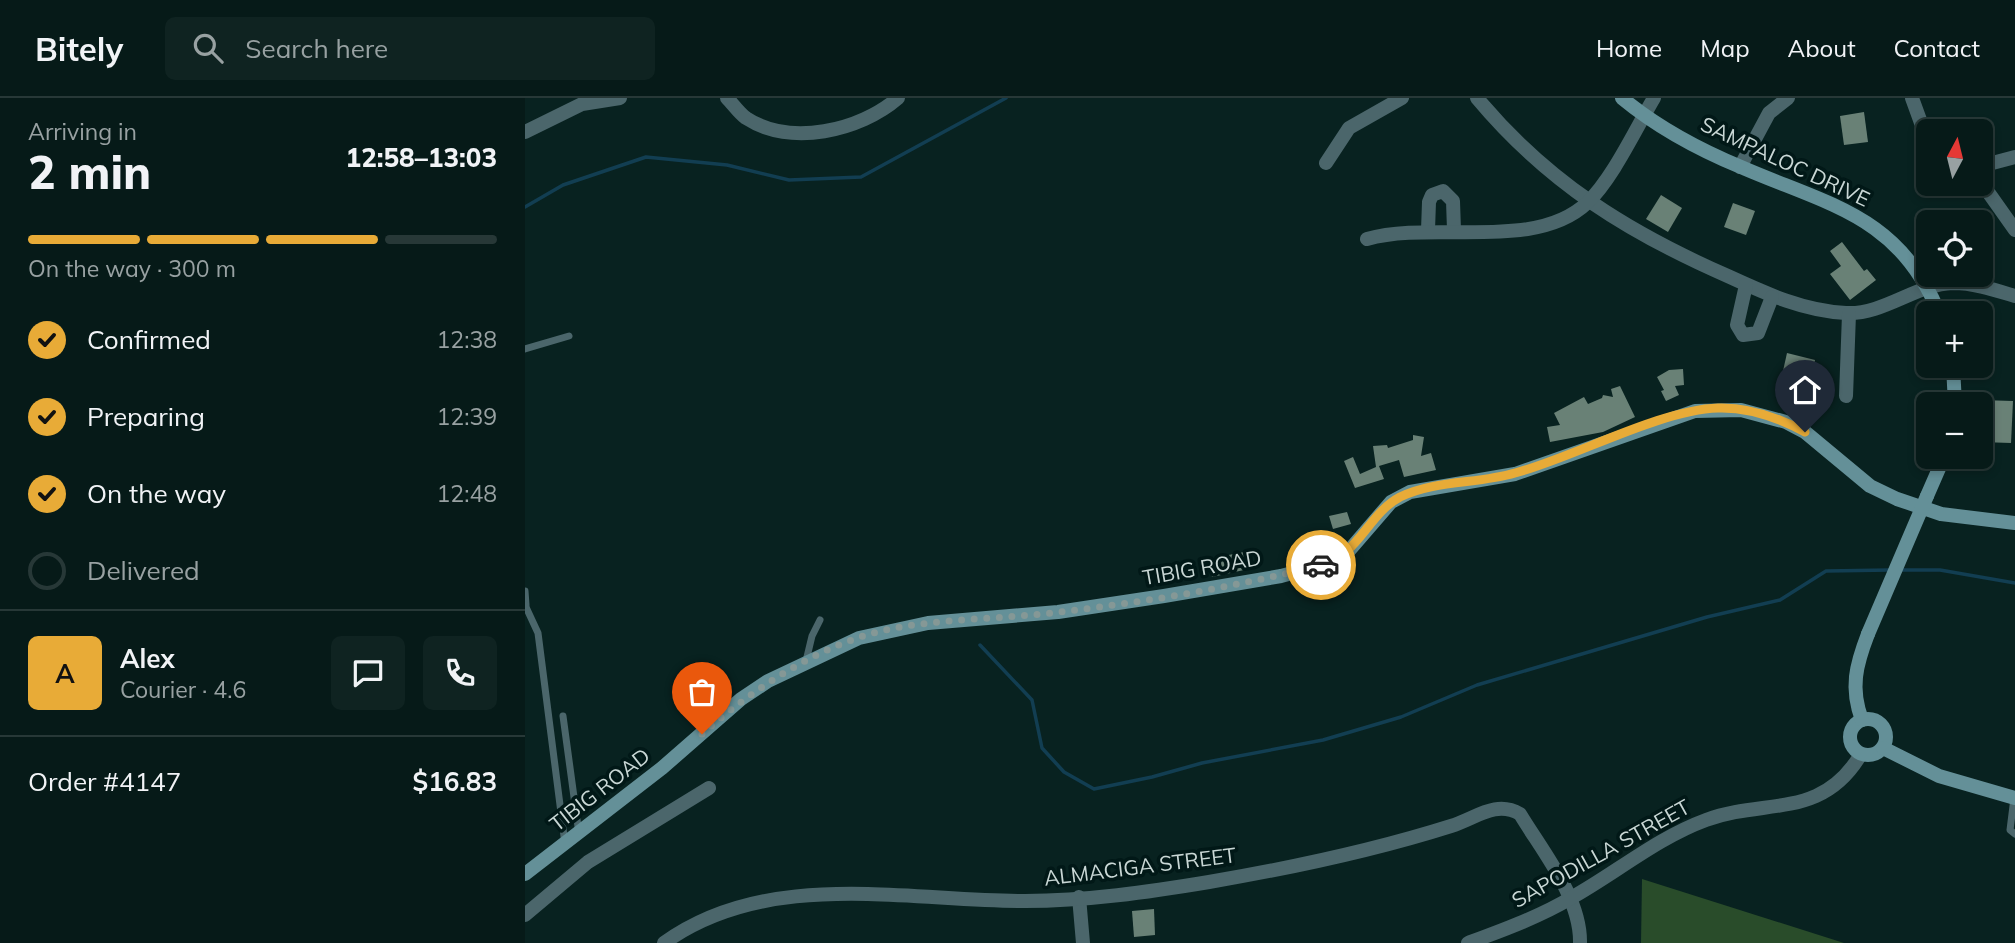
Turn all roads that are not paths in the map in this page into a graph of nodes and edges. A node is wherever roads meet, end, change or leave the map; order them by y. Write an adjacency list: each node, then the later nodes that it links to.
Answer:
1 (620, 98): 12 (street)
2 (727, 98): 3 (street)
3 (898, 98)
4 (1402, 98): 14 (street)
5 (1477, 98): 18 (street)
6 (1622, 98): 10 (main road, SAMPALOC DRIVE)
7 (1654, 98): 10 (street)
8 (1788, 98): 16 (street)
9 (1912, 98): 11 (street)
10 (1643, 116): 16 (main road, SAMPALOC DRIVE); 18 (street)
11 (1920, 119)
12 (525, 132)
13 (2015, 157): 15 (street)
14 (1327, 163)
15 (1993, 163)
16 (1740, 167): 24 (main road, SAMPALOC DRIVE)
17 (1991, 196): 21 (street)
18 (1588, 202): 20 (street); 23 (street)
19 (1429, 230): 20 (street); 20 (street); 22 (street)
20 (1454, 230)
21 (2015, 230)
22 (1367, 239)
23 (1746, 285): 26 (street); 26 (street)
24 (1930, 289): 25 (street); 27 (main road, SAMPALOC DRIVE); 28 (street)
25 (2015, 296)
26 (1772, 297): 28 (street)
27 (1934, 301)
28 (1849, 314): 31 (street)
29 (569, 335): 30 (lane)
30 (525, 349)
31 (1846, 396)
32 (1939, 469): 39 (main road, bridge)
33 (2015, 523): 37 (main road, TIBIG ROAD)
34 (525, 591): 35 (lane)
35 (526, 605): 46 (lane)
36 (820, 620): 37 (lane)
37 (806, 662): 45 (main road, TIBIG ROAD)
38 (563, 716): 45 (lane)
39 (1862, 720): 40 (main road); 41 (main road)
40 (1883, 748): 41 (main road); 43 (main road)
41 (1861, 754): 49 (street, SAPODILLA STREET)
42 (709, 788): 50 (street)
43 (2014, 798): 44 (lane)
44 (2015, 834)
45 (579, 835): 46 (main road, TIBIG ROAD)
46 (565, 846): 47 (main road, TIBIG ROAD)
47 (525, 874)
48 (1079, 897): 49 (street, ALMACIGA STREET); 51 (street, ALMACIGA STREET); 52 (street)
49 (1570, 899): 53 (street, SAPODILLA STREET); 54 (street, ALMACIGA STREET)
50 (525, 915)
51 (664, 943)
52 (1083, 943)
53 (1468, 943)
54 (1580, 943)

